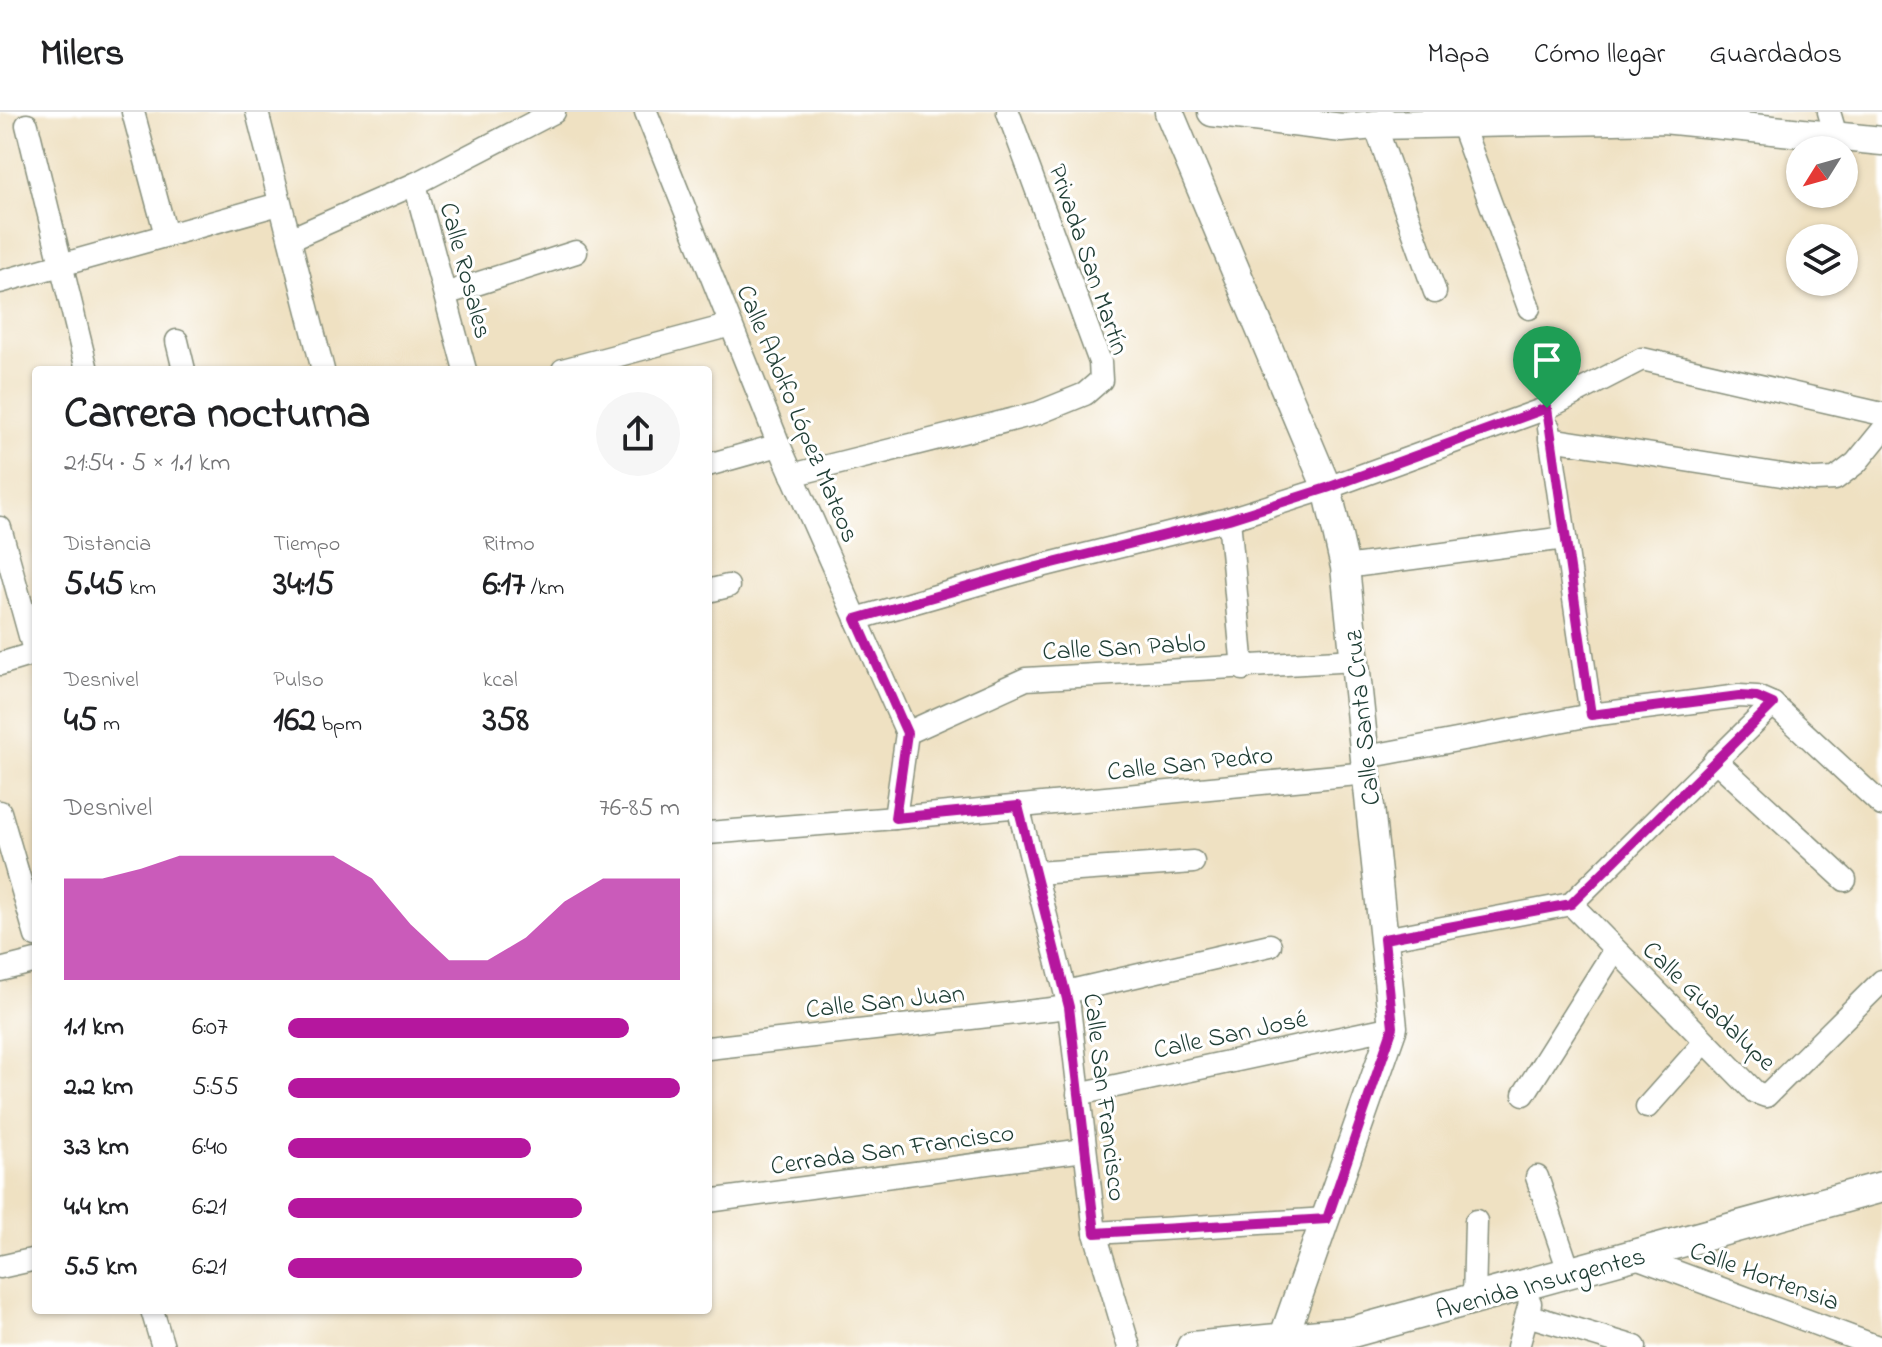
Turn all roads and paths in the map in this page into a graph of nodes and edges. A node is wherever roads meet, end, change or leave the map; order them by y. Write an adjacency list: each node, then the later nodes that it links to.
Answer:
1 (133, 112): 17 (street)
2 (257, 112): 16 (street)
3 (554, 112): 15 (street)
4 (646, 112): 25 (street, Calle Adolfo López Mateos)
5 (1008, 112): 38 (street, Privada San Martín)
6 (1169, 112): 39 (street, Calle Santa Cruz)
7 (1212, 112): 9 (street)
8 (1402, 112): 13 (street)
9 (1338, 120): 13 (street)
10 (1461, 123): 11 (street); 13 (street); 24 (street)
11 (1832, 124): 14 (street)
12 (27, 125): 20 (street)
13 (1375, 125): 22 (street)
14 (1882, 141)
15 (415, 184): 18 (street); 23 (street, Calle Rosales)
16 (279, 204): 17 (street); 18 (street)
17 (166, 235): 20 (street)
18 (290, 239): 29 (street)
19 (576, 252): 23 (street)
20 (62, 263): 21 (street); 27 (street)
21 (0, 282)
22 (1435, 292)
23 (445, 294): 30 (street, Calle Rosales)
24 (1529, 308)
25 (731, 325): 31 (street); 36 (street, Calle Adolfo López Mateos)
26 (177, 341): 28 (street)
27 (86, 366)
28 (183, 366)
29 (322, 366)
30 (464, 366)
31 (578, 366)
32 (1547, 408): 33 (street); 35 (street); 39 (street)
33 (1882, 414)
34 (1882, 431): 35 (street)
35 (1550, 439): 42 (street)
36 (779, 445): 37 (street); 38 (street, Calle Adolfo López Mateos)
37 (712, 464)
38 (792, 475): 44 (street, Calle Adolfo López Mateos)
39 (1327, 488): 40 (street); 43 (street, Calle Santa Cruz)
40 (1229, 519): 44 (street); 49 (street)
41 (0, 528): 45 (street)
42 (1565, 538): 43 (street); 51 (street)
43 (1345, 567): 47 (street, Calle Santa Cruz)
44 (856, 619): 52 (street, Calle Adolfo López Mateos)
45 (32, 640)
46 (32, 655): 48 (street)
47 (1355, 660): 49 (street, Calle San Pablo); 54 (street, Calle Santa Cruz)
48 (0, 664)
49 (1243, 669): 52 (street, Calle San Pablo)
50 (1773, 704): 51 (street, Calle San Pedro); 53 (street); 55 (street)
51 (1591, 715): 54 (street, Calle San Pedro)
52 (907, 733): 58 (street)
53 (1715, 760): 63 (street); 64 (street)
54 (1367, 765): 56 (street, Calle San Pedro); 66 (street, Calle Santa Cruz)
55 (1882, 805)
56 (1018, 806): 58 (street, Calle San Pedro); 62 (street, Calle San Francisco)
57 (0, 812): 61 (street)
58 (895, 818): 59 (street, Calle San Pedro)
59 (712, 833)
60 (1193, 862): 62 (street)
61 (8, 869): 65 (street)
62 (1036, 873): 72 (street, Calle San Francisco)
63 (1845, 880)
64 (1571, 904): 66 (street); 68 (street, Calle Guadalupe)
65 (32, 926)
66 (1384, 939): 73 (street, Calle Santa Cruz)
67 (1270, 945): 72 (street, Calle San Juan)
68 (1614, 951): 74 (street, Calle Guadalupe); 77 (street)
69 (32, 962): 70 (street)
70 (0, 970)
71 (1882, 981): 74 (street, Calle Guadalupe)
72 (1067, 999): 75 (street, Calle San Juan); 76 (street, Calle San Francisco)
73 (1393, 1027): 76 (street, Calle San José); 83 (street, Calle Santa Cruz)
74 (1704, 1043): 78 (street)
75 (712, 1047)
76 (1078, 1094): 79 (street, Calle San Francisco)
77 (1524, 1094)
78 (1647, 1107)
79 (1084, 1150): 82 (street, Cerrada San Francisco); 85 (street, Calle San Francisco)
80 (1537, 1177): 89 (street)
81 (1882, 1187): 86 (main road, Avenida Insurgentes)
82 (712, 1200)
83 (1327, 1219): 85 (street); 94 (street, Calle Santa Cruz)
84 (1476, 1221): 91 (street)
85 (1095, 1233): 97 (street, Calle San Francisco)
86 (1633, 1256): 89 (main road, Avenida Insurgentes); 101 (street, Calle Hortensia)
87 (32, 1260): 88 (street)
88 (0, 1267)
89 (1570, 1274): 90 (main road, Avenida Insurgentes)
90 (1535, 1283): 91 (main road, Avenida Insurgentes); 93 (street)
91 (1474, 1300): 94 (main road, Avenida Insurgentes)
92 (159, 1314): 96 (street)
93 (1527, 1315): 99 (street); 100 (street)
94 (1283, 1339): 95 (main road, Avenida Insurgentes)
95 (1245, 1345): 98 (main road, Avenida Insurgentes)
96 (163, 1347)
97 (1129, 1347)
98 (1192, 1347)
99 (1518, 1347)
100 (1635, 1347)
101 (1878, 1347)

